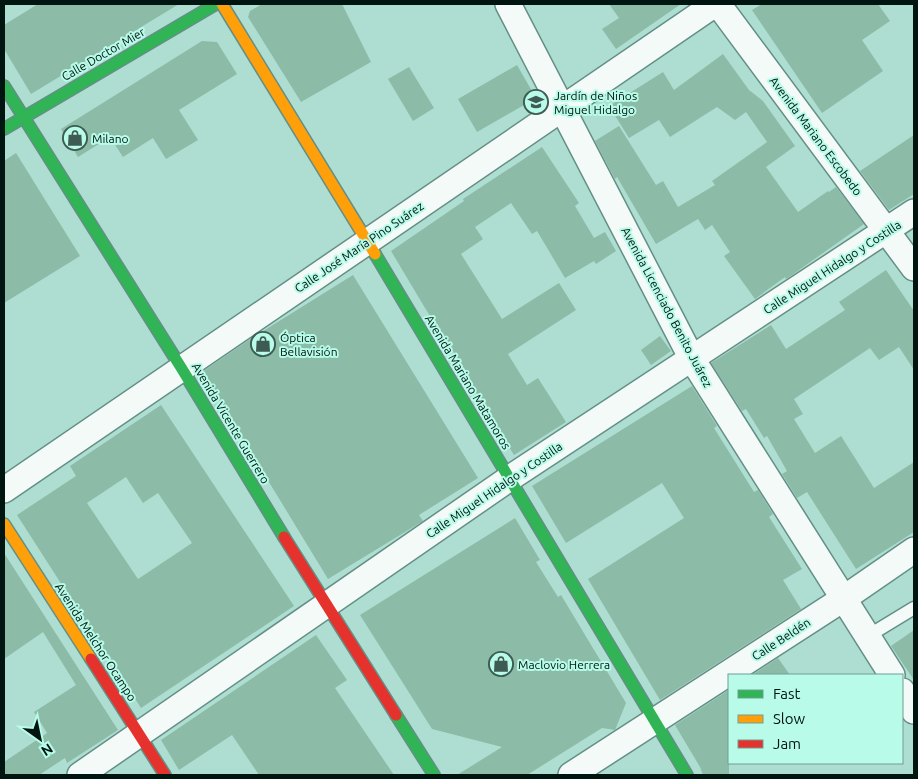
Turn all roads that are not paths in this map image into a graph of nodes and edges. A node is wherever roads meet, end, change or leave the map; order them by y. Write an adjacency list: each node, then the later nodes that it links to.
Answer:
1 (216, 4): 7 (main road, Calle Doctor Mier)
2 (222, 4): 11 (main road, Avenida Mariano Matamoros)
3 (508, 4): 6 (street, Avenida Licenciado Benito Juárez)
4 (716, 4): 6 (street, Calle José María Pino Suárez); 10 (street, Avenida Mariano Escobedo)
5 (4, 86): 7 (main road, Avenida Vicente Guerrero)
6 (562, 108): 11 (street, Calle José María Pino Suárez); 13 (street, Avenida Licenciado Benito Juárez)
7 (23, 117): 8 (main road, Calle Doctor Mier); 14 (main road, Avenida Vicente Guerrero)
8 (4, 129)
9 (914, 212): 10 (street, Calle Miguel Hidalgo y Costilla)
10 (886, 231): 12 (street, Avenida Mariano Escobedo); 13 (street, Calle Miguel Hidalgo y Costilla)
11 (367, 241): 14 (street, Calle José María Pino Suárez); 15 (main road, Avenida Mariano Matamoros)
12 (914, 268)
13 (692, 359): 15 (street, Calle Miguel Hidalgo y Costilla); 19 (street, Avenida Licenciado Benito Juárez)
14 (182, 368): 16 (street, Calle José María Pino Suárez); 20 (main road, Avenida Vicente Guerrero)
15 (510, 478): 20 (street, Calle Miguel Hidalgo y Costilla); 26 (main road, Avenida Mariano Matamoros)
16 (4, 490)
17 (4, 524): 27 (main road, Avenida Melchor Ocampo)
18 (914, 550): 19 (street, Calle Beldén)
19 (843, 599): 22 (street, Avenida Licenciado Benito Juárez); 26 (street, Calle Beldén)
20 (326, 606): 27 (street, Calle Miguel Hidalgo y Costilla); 30 (main road, Avenida Vicente Guerrero)
21 (914, 608): 22 (lane)
22 (868, 636): 23 (street, Avenida Licenciado Benito Juárez)
23 (891, 674)
24 (903, 693): 25 (street)
25 (914, 711)
26 (654, 720): 31 (street, Calle Beldén); 32 (main road, Avenida Mariano Matamoros)
27 (140, 735): 28 (street, Calle Miguel Hidalgo y Costilla); 29 (main road, Avenida Melchor Ocampo)
28 (80, 775)
29 (165, 775)
30 (434, 775)
31 (571, 775)
32 (687, 775)

